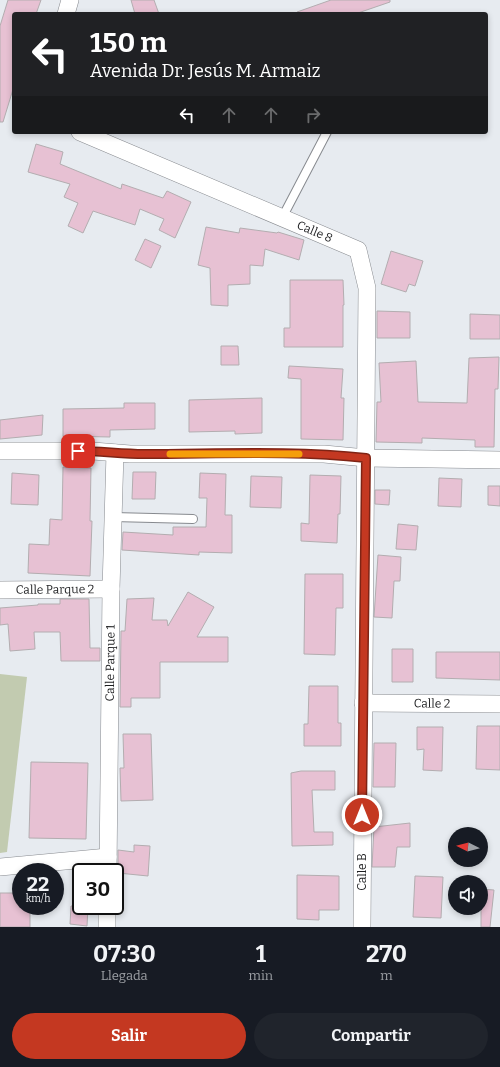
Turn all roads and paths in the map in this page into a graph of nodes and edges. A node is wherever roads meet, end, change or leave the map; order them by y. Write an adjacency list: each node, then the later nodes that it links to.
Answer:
1 (70, 0): 2 (street)
2 (67, 12)
3 (85, 134): 5 (street, Calle 8)
4 (326, 134): 5 (lane)
5 (282, 218): 8 (street, Calle 8)
6 (0, 450): 7 (street)
7 (115, 453): 8 (street); 10 (street, Calle Parque 1)
8 (366, 458): 9 (street); 14 (street, Calle B)
9 (500, 460)
10 (113, 517): 11 (lane); 12 (street, Calle Parque 1)
11 (193, 519)
12 (111, 589): 13 (street, Calle Parque 2); 16 (street, Calle Parque 1)
13 (0, 590)
14 (363, 703): 15 (street, Calle 2); 21 (street, Calle B)
15 (500, 704)
16 (108, 863)
17 (72, 865): 18 (street)
18 (0, 867)
19 (107, 915): 20 (street)
20 (107, 927)
21 (362, 927)

